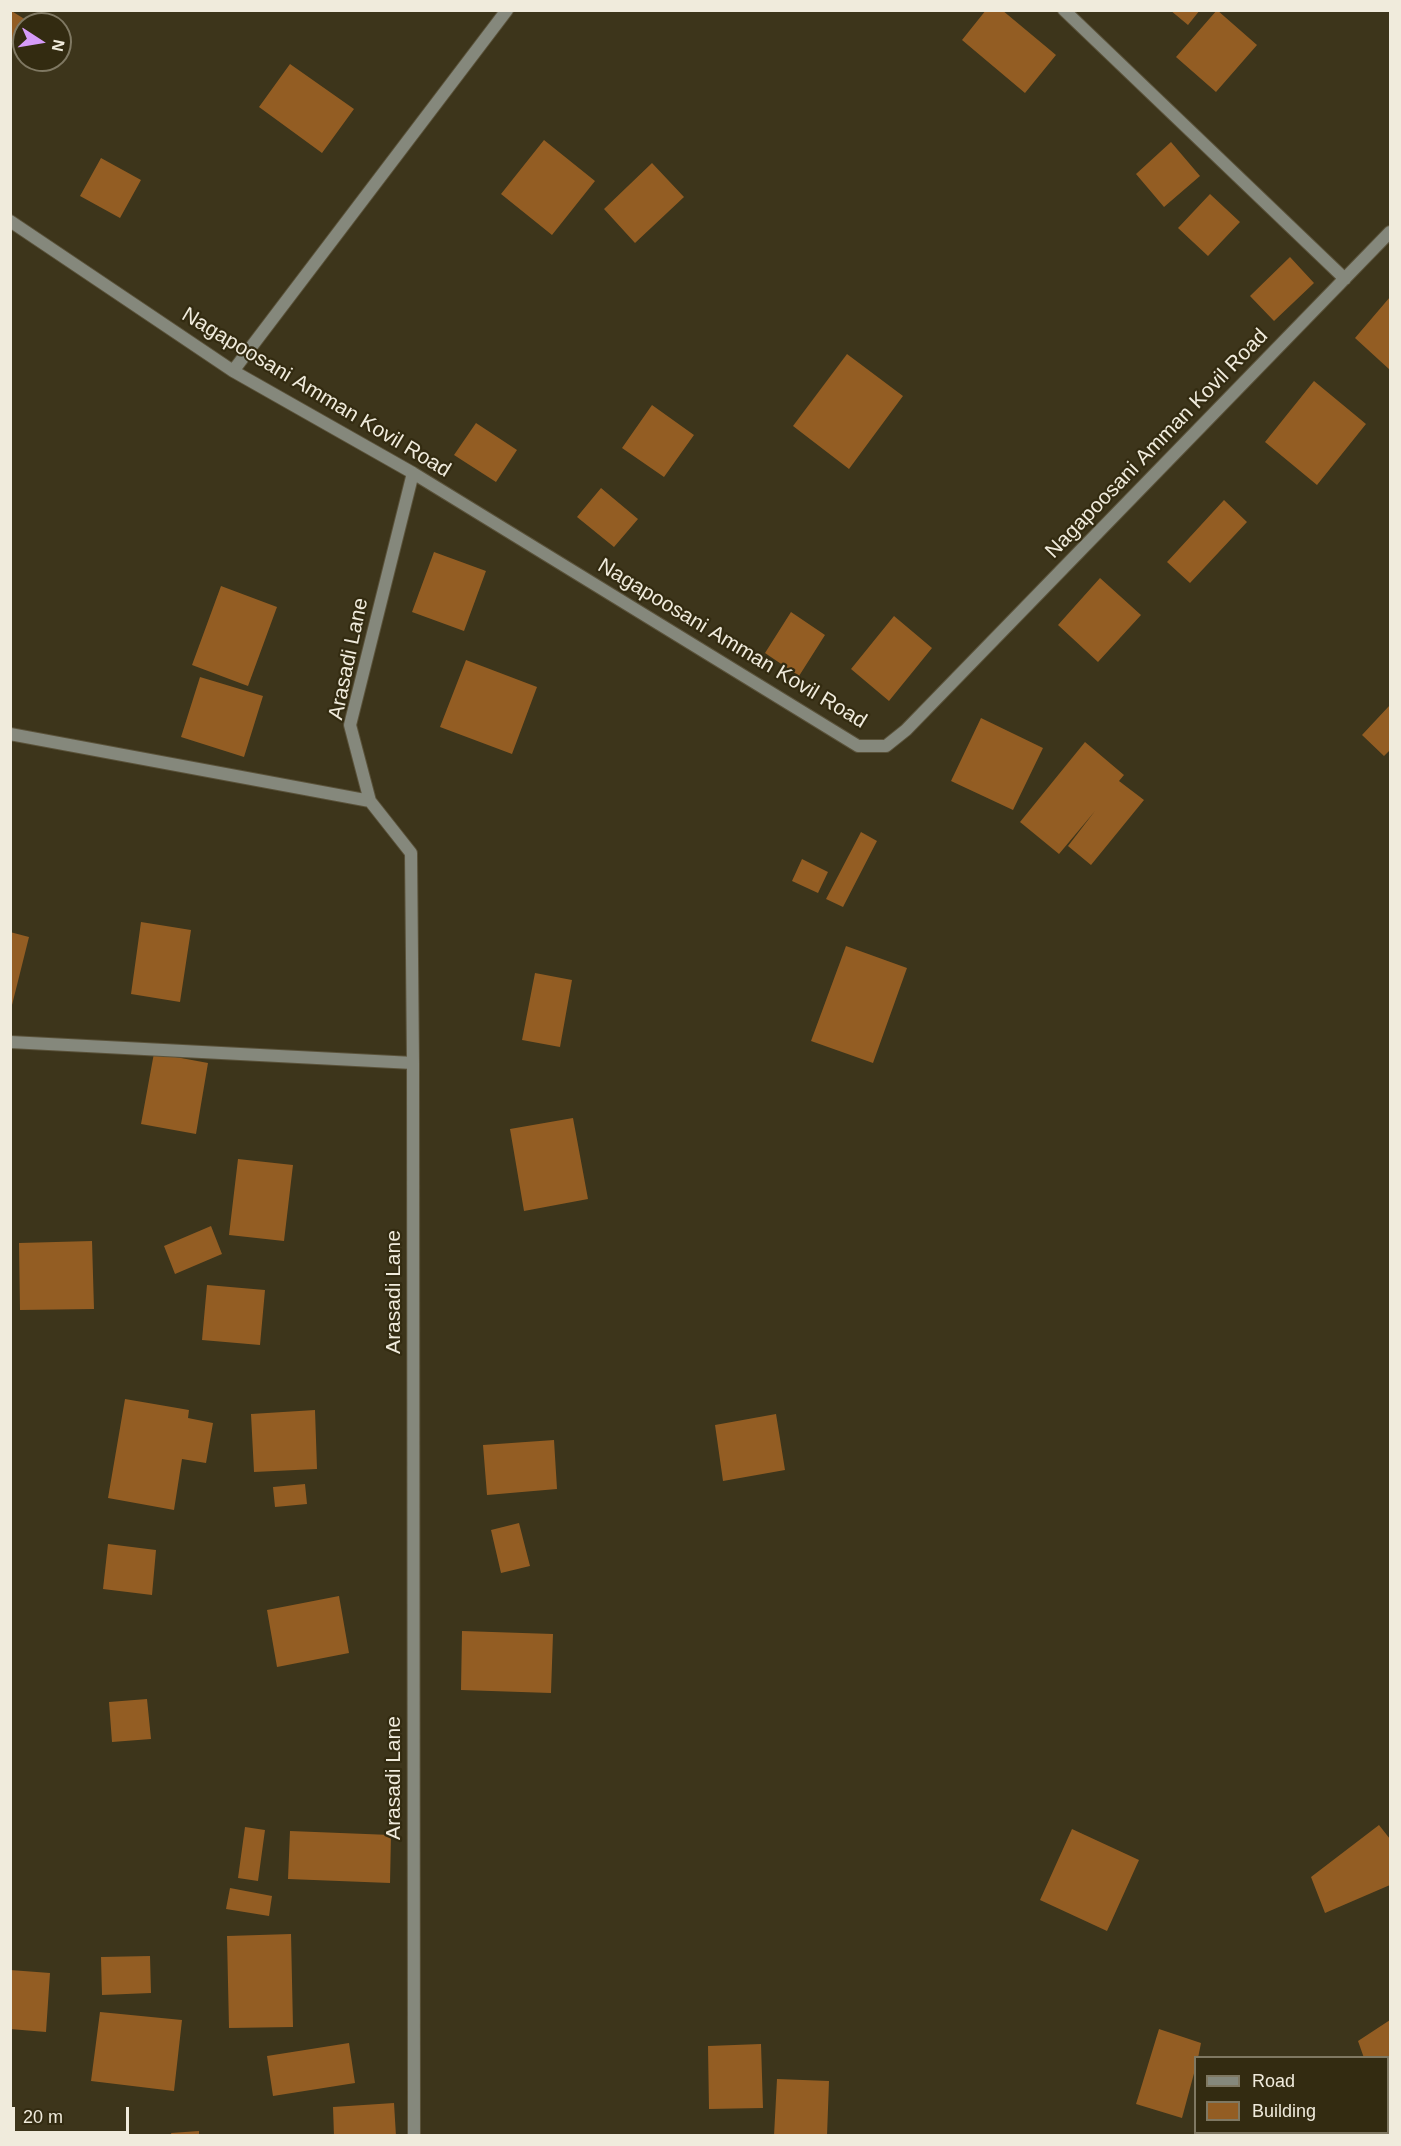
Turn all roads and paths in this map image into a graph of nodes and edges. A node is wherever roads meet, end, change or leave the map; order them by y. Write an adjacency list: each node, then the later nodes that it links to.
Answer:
1 (507, 10): 6 (street)
2 (1064, 10): 5 (street)
3 (10, 221): 6 (street, Nagapoosani Amman Kovil Road)
4 (1390, 232): 5 (street, Nagapoosani Amman Kovil Road)
5 (1345, 279): 7 (street, Nagapoosani Amman Kovil Road)
6 (233, 371): 7 (street, Nagapoosani Amman Kovil Road)
7 (413, 473): 9 (street, Arasadi Lane)
8 (10, 734): 9 (street)
9 (370, 801): 11 (street, Arasadi Lane)
10 (10, 1042): 11 (street)
11 (413, 1063): 12 (street, Arasadi Lane)
12 (414, 2136)

